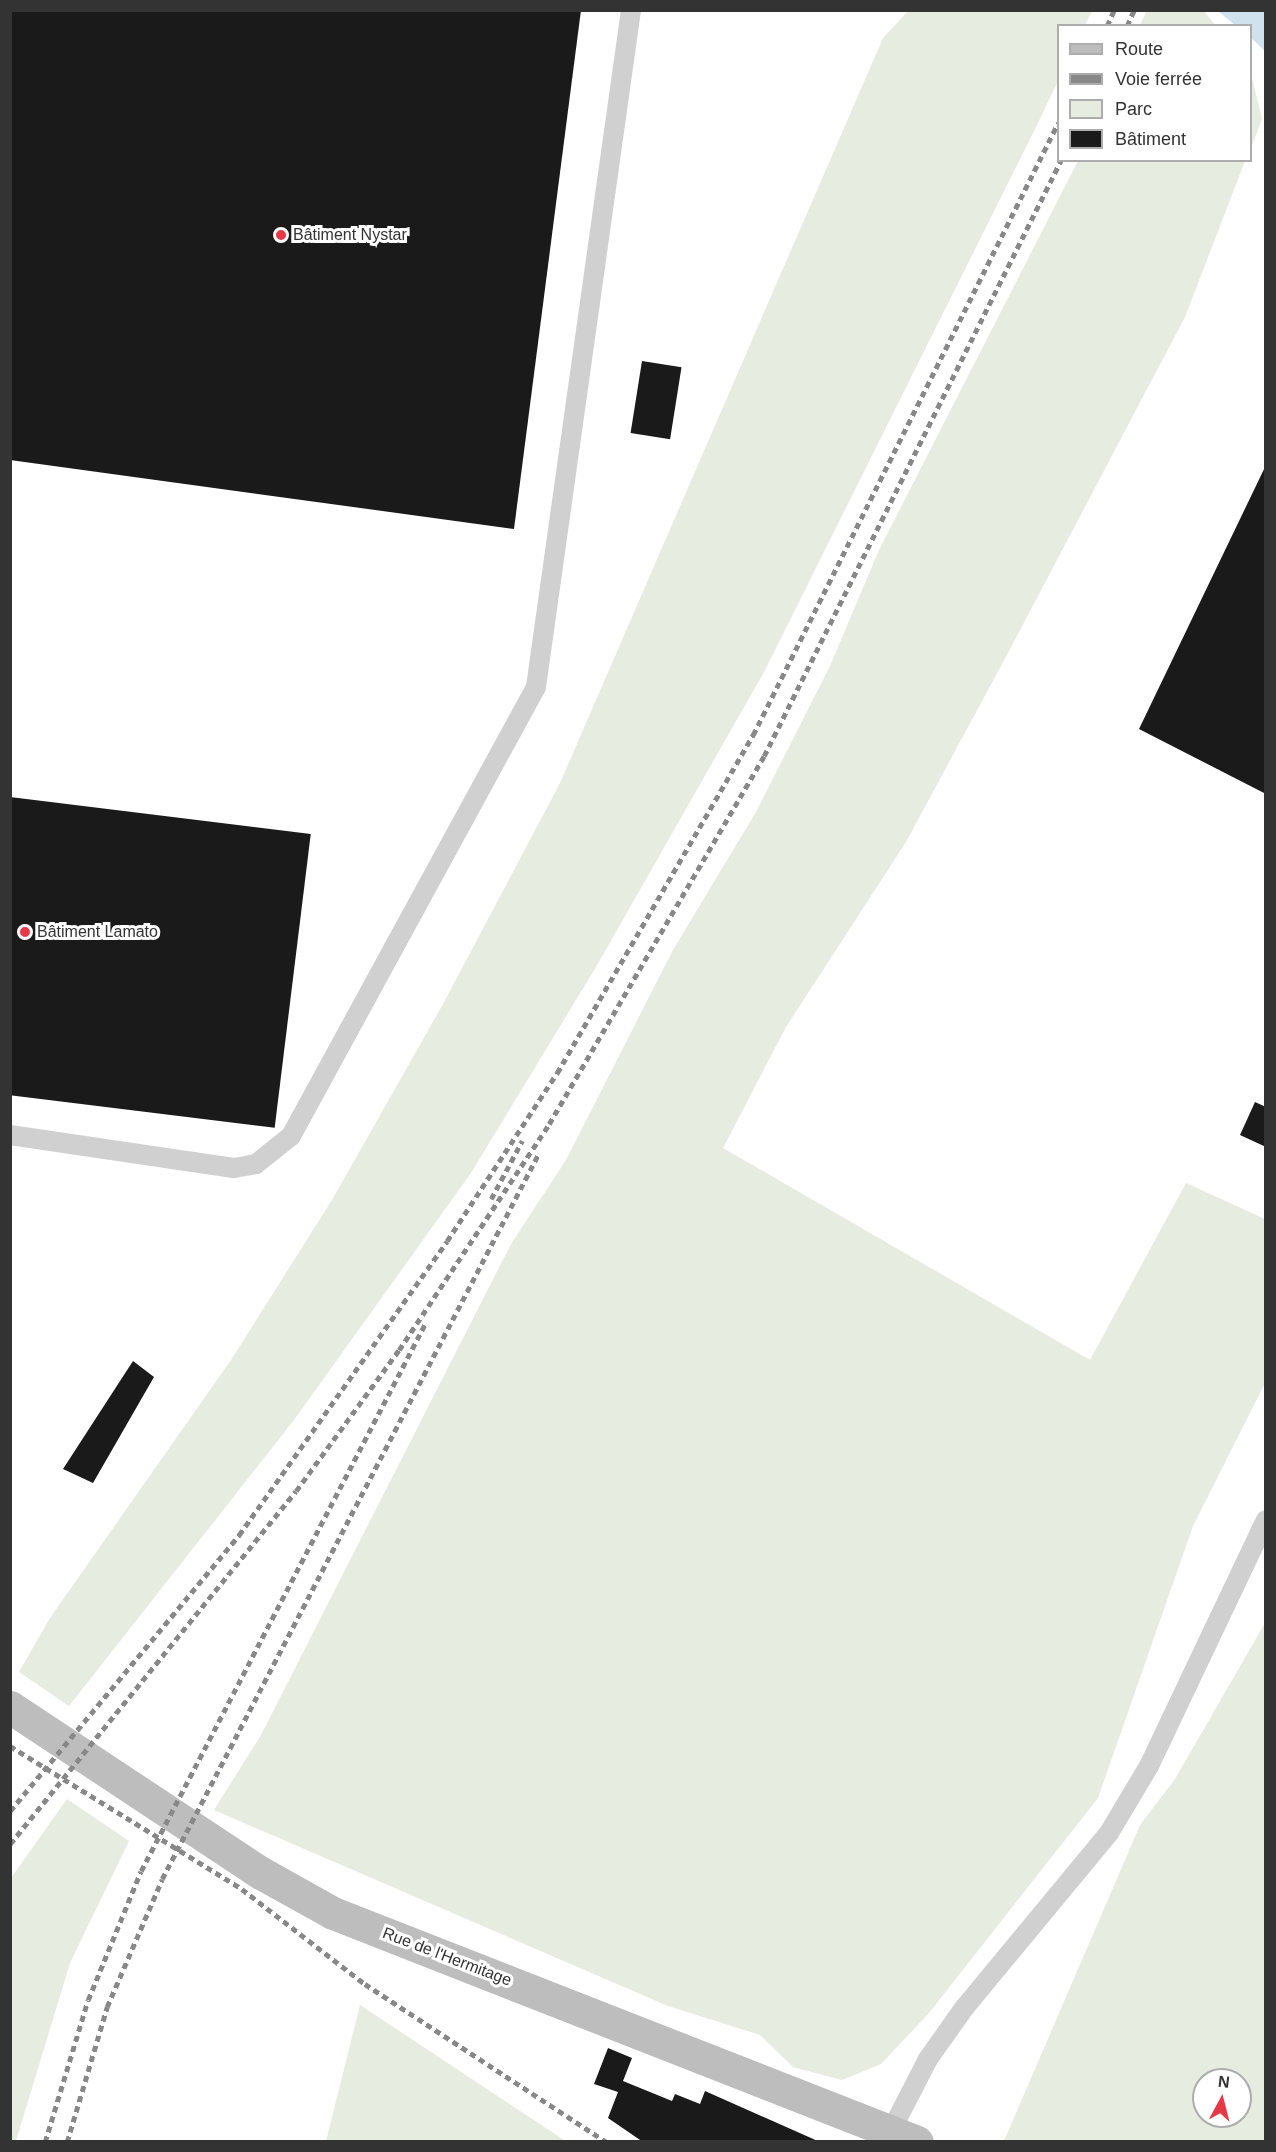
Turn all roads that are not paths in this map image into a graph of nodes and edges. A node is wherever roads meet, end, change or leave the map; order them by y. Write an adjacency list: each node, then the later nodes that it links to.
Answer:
1 (631, 10): 2 (lane)
2 (10, 1135)
3 (1266, 1520): 5 (lane)
4 (10, 1707): 5 (street, Rue de l'Hermitage)
5 (904, 2136)

